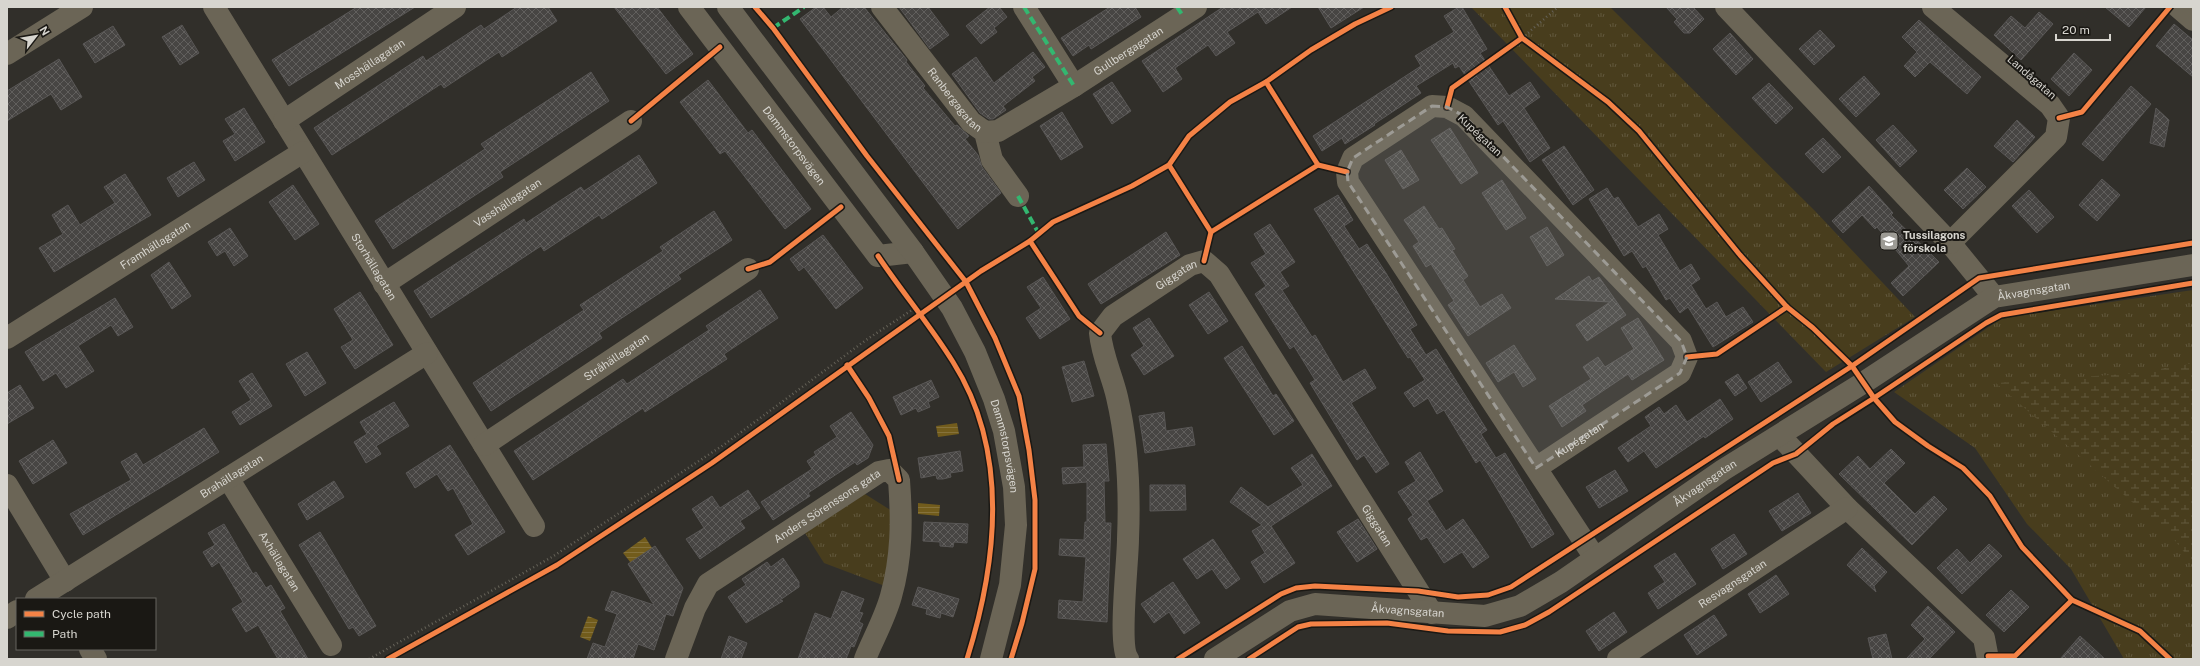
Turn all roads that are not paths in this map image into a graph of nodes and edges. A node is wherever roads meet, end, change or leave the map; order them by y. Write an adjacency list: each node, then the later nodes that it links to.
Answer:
1 (82, 7): 13 (street)
2 (214, 7): 15 (street, Storhällagatan)
3 (455, 7): 15 (street, Mosshällagatan)
4 (689, 7): 21 (street, Dammstorpsvägen)
5 (728, 7): 21 (street, Dammstorpsvägen)
6 (882, 7): 17 (street, Ranbergagatan)
7 (1024, 7): 14 (street)
8 (1726, 7): 20 (street)
9 (1933, 7): 20 (street, Landågatan)
10 (2178, 7): 12 (street)
11 (1185, 10): 14 (street, Gullbergagatan)
12 (2193, 20)
13 (7, 54)
14 (1074, 86): 17 (street, Gullbergagatan)
15 (284, 120): 18 (street, Storhällagatan)
16 (631, 121): 24 (street, Vasshällagatan)
17 (986, 132): 19 (street, Ranbergagatan)
18 (303, 152): 24 (street, Storhällagatan); 26 (street, Framhällagatan)
19 (1018, 196)
20 (1950, 243): 25 (street)
21 (913, 252): 45 (street, Dammstorpsvägen)
22 (2193, 265): 25 (street, Åkvagnsgatan)
23 (748, 269): 29 (street, Stråhällagatan)
24 (384, 284): 27 (street, Storhällagatan)
25 (1994, 297): 28 (street, Åkvagnsgatan)
26 (7, 338)
27 (427, 353): 29 (street, Storhällagatan); 31 (street, Brahällagatan)
28 (1780, 436): 33 (street); 35 (street, Åkvagnsgatan)
29 (484, 446): 34 (street, Storhällagatan)
30 (1536, 468): 30 (street, Kupégatan); 35 (street, Kupégatan)
31 (228, 478): 36 (street, Brahällagatan); 40 (street, Axhällagatan)
32 (7, 486): 36 (street)
33 (1847, 508): 48 (street, Resvagnsgatan); 49 (street)
34 (534, 526)
35 (1595, 558): 38 (street, Åkvagnsgatan)
36 (53, 592)
37 (16, 612): 39 (street)
38 (1432, 613): 46 (street, Giggatan); 47 (street, Åkvagnsgatan)
39 (7, 618)
40 (331, 646)
41 (91, 650): 42 (street)
42 (96, 659)
43 (676, 659): 44 (street, Anders Sörenssons gata)
44 (865, 659)
45 (991, 659)
46 (1128, 659)
47 (1215, 659)
48 (1618, 659)
49 (1988, 659)

